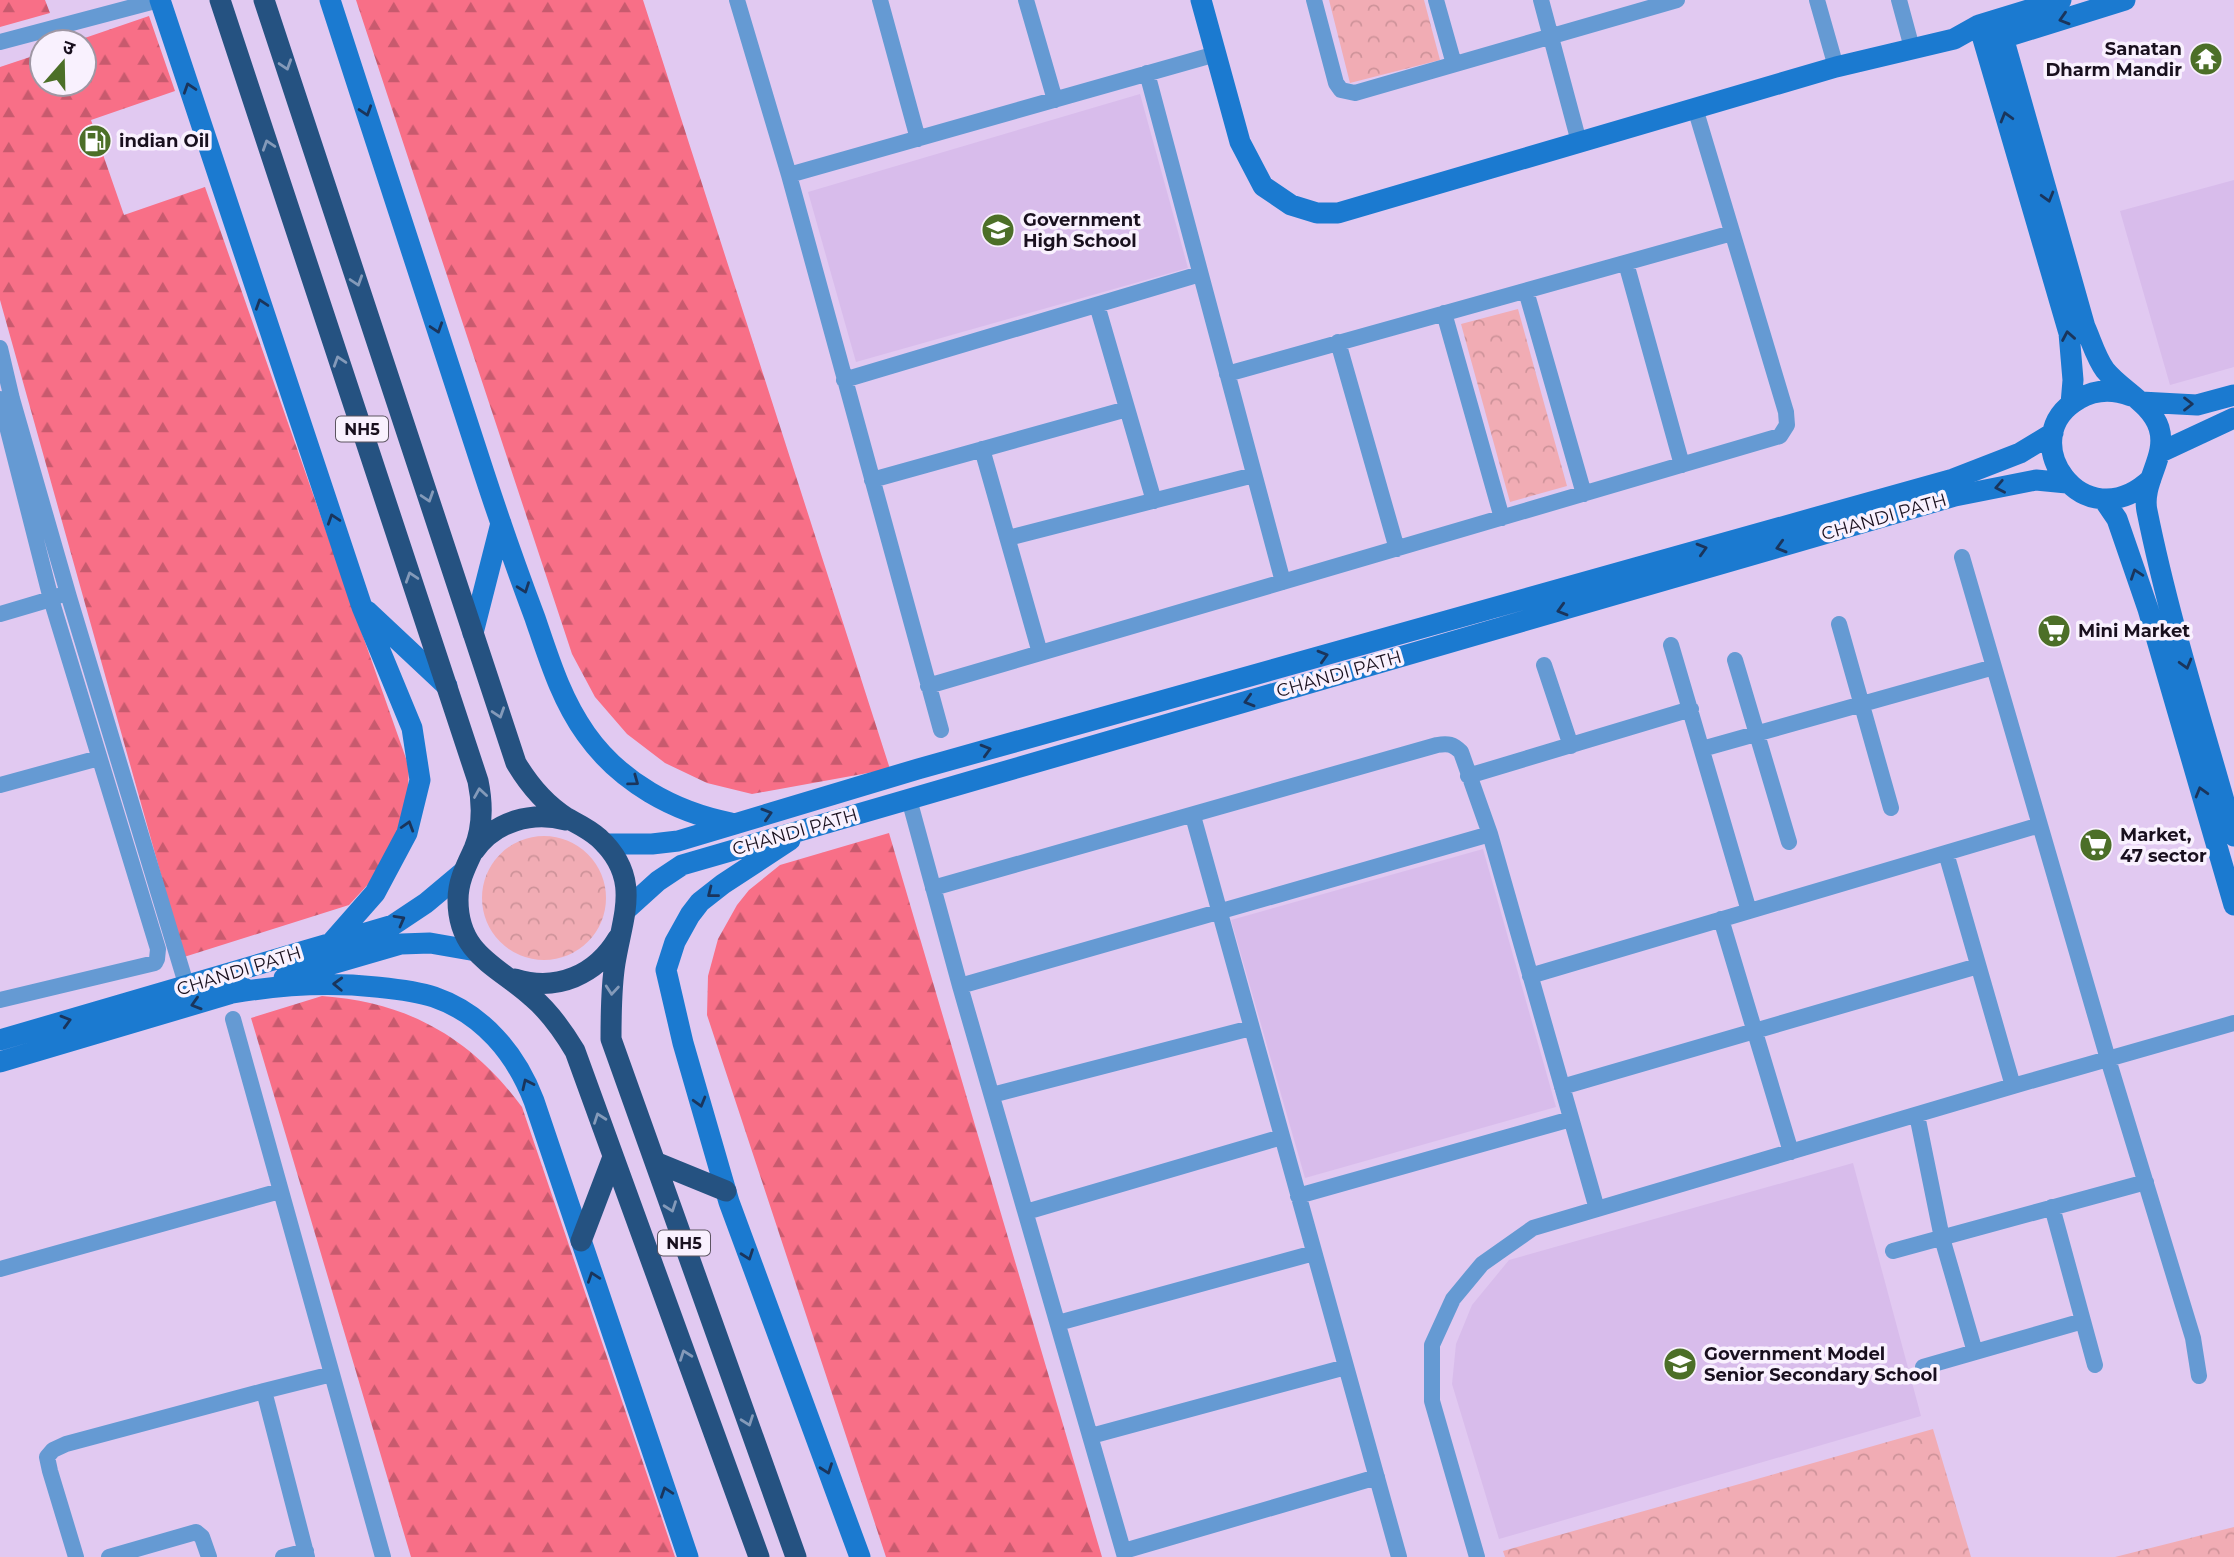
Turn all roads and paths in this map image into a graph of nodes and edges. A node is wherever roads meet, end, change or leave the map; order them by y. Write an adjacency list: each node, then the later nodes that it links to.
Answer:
1 (160, 0): 20 (street); 66 (street, one-way to 1)
2 (220, 0): 75 (highway, NH5, one-way to 2)
3 (264, 0): 69 (highway, NH5, one-way to 69)
4 (330, 0): 59 (street, one-way to 59)
5 (737, 0): 30 (street)
6 (880, 0): 28 (street)
7 (1026, 0): 26 (street)
8 (1201, 0): 22 (street)
9 (1314, 0): 23 (street)
10 (1436, 0): 23 (street)
11 (1541, 0): 19 (street)
12 (1677, 0): 17 (street)
13 (1817, 0): 24 (street)
14 (1899, 0): 21 (street)
15 (2061, 0): 18 (street)
16 (2125, 0): 18 (street, one-way to 18)
17 (1647, 4): 19 (street)
18 (1990, 32): 21 (street); 43 (street, one-way to 43); 44 (street, one-way to 18)
19 (1551, 36): 23 (street); 29 (street)
20 (0, 42)
21 (1912, 48): 24 (street)
22 (1216, 54): 25 (street); 29 (street)
23 (1454, 64)
24 (1836, 67): 27 (street)
25 (1147, 73): 26 (street); 33 (street)
26 (1055, 100): 28 (street)
27 (1695, 108): 29 (street); 31 (street)
28 (918, 139): 30 (street)
29 (1579, 142)
30 (789, 175): 40 (street)
31 (1732, 233): 32 (street); 50 (street)
32 (1626, 263): 34 (street); 50 (street)
33 (1200, 274): 35 (street); 39 (street)
34 (1526, 291): 36 (street); 55 (street)
35 (1097, 305): 40 (street); 45 (street)
36 (1444, 313): 37 (street); 58 (street)
37 (1338, 342): 39 (street); 61 (street)
38 (0, 348): 64 (street)
39 (1227, 374): 51 (street)
40 (844, 380): 53 (street)
41 (2234, 395): 43 (street, one-way to 41)
42 (0, 398): 65 (street)
43 (2136, 399): 44 (street); 49 (street)
44 (2071, 404): 47 (street)
45 (1127, 409): 48 (street); 57 (street)
46 (2234, 418): 49 (street)
47 (2053, 433): 54 (street); 89 (street, CHANDI PATH, one-way to 47)
48 (982, 449): 53 (street); 60 (street)
49 (2161, 452): 52 (street)
50 (1682, 465): 55 (street)
51 (1254, 475): 57 (street); 63 (street)
52 (2151, 479): 56 (street); 94 (street, one-way to 94)
53 (872, 480): 76 (street)
54 (2067, 483): 56 (street); 86 (street, CHANDI PATH, one-way to 86)
55 (1584, 494): 58 (street)
56 (2104, 500): 100 (street, one-way to 56)
57 (1154, 501): 60 (street)
58 (1502, 518): 61 (street)
59 (500, 523): 69 (street); 89 (street, one-way to 89)
60 (1008, 538): 71 (street)
61 (1397, 549): 63 (street)
62 (1962, 557): 74 (street)
63 (1283, 582): 71 (street)
64 (68, 592): 65 (street); 111 (street)
65 (51, 599): 67 (street); 83 (street)
66 (362, 607): 75 (street); 105 (street, one-way to 66)
67 (0, 614)
68 (1839, 624): 77 (street)
69 (473, 633): 91 (highway, NH5, one-way to 91)
70 (1671, 645): 78 (street)
71 (1040, 653): 76 (street)
72 (1735, 660): 80 (street)
73 (1544, 665): 81 (street)
74 (1994, 667): 77 (street); 90 (street)
75 (447, 686): 98 (highway, NH5, one-way to 75)
76 (928, 686): 79 (street)
77 (1862, 704): 80 (street); 87 (street)
78 (1691, 709): 81 (street); 82 (street)
79 (941, 730)
80 (1757, 734): 82 (street); 95 (street)
81 (1571, 746): 84 (street)
82 (1702, 749): 101 (street)
83 (99, 758): 85 (street); 113 (street)
84 (1468, 776): 88 (street); 93 (street)
85 (0, 785)
86 (909, 799): 92 (street, CHANDI PATH); 99 (street)
87 (1891, 808)
88 (1193, 816): 99 (street); 102 (street)
89 (734, 824): 96 (street, CHANDI PATH)
90 (2040, 825): 97 (street); 119 (street)
91 (583, 826): 96 (highway, NH5); 98 (highway, NH5)
92 (809, 828): 103 (street, CHANDI PATH); 132 (street, one-way to 132)
93 (1490, 834): 102 (street); 109 (street)
94 (2234, 836)
95 (1789, 842)
96 (605, 844): 103 (highway, NH5)
97 (1946, 853): 101 (street); 107 (street)
98 (466, 866): 105 (street, CHANDI PATH, one-way to 98); 106 (highway, NH5)
99 (933, 888): 110 (street)
100 (2233, 894)
101 (1749, 911): 104 (street)
102 (1219, 912): 110 (street); 116 (street)
103 (625, 916): 108 (highway, NH5); 129 (highway, NH5, one-way to 129)
104 (1721, 919): 109 (street); 117 (street)
105 (331, 943): 111 (street, CHANDI PATH)
106 (476, 951): 108 (highway, NH5); 112 (street, CHANDI PATH)
107 (1978, 965): 117 (street); 121 (street)
108 (503, 974): 128 (highway, NH5, one-way to 108)
109 (1530, 976): 122 (street)
110 (960, 986): 123 (street)
111 (187, 987): 118 (street, CHANDI PATH, one-way to 111)
112 (233, 993): 120 (street, CHANDI PATH, one-way to 120); 138 (street, one-way to 112)
113 (0, 1000)
114 (233, 1019): 131 (street)
115 (2234, 1023): 119 (street)
116 (1251, 1028): 123 (street); 126 (street)
117 (1754, 1031): 122 (street); 127 (street)
118 (0, 1040)
119 (2108, 1059): 121 (street); 130 (street)
120 (0, 1062)
121 (2013, 1086): 124 (street)
122 (1562, 1087): 125 (street)
123 (992, 1095): 136 (street)
124 (1917, 1115): 127 (street); 137 (street)
125 (1571, 1119): 133 (street); 135 (street)
126 (1282, 1137): 133 (street); 136 (street)
127 (1791, 1152): 135 (street)
128 (613, 1157): 138 (highway); 161 (highway, NH5, one-way to 128)
129 (655, 1162): 132 (highway); 162 (highway, NH5, one-way to 162)
130 (2146, 1182): 134 (street); 149 (street)
131 (280, 1191): 141 (street); 148 (street)
132 (726, 1191): 163 (street, one-way to 163)
133 (1298, 1196): 140 (street)
134 (2052, 1208): 137 (street); 142 (street)
135 (1597, 1209): 165 (street)
136 (1026, 1212): 143 (street)
137 (1942, 1238): 139 (street); 144 (street)
138 (581, 1241): 160 (street, one-way to 138)
139 (1893, 1251)
140 (1314, 1252): 143 (street); 146 (street)
141 (0, 1269)
142 (2083, 1321): 144 (street); 145 (street)
143 (1058, 1323): 151 (street)
144 (1975, 1352): 147 (street)
145 (2095, 1366)
146 (1346, 1367): 151 (street); 152 (street)
147 (1923, 1367)
148 (331, 1374): 150 (street); 159 (street)
149 (2200, 1376)
150 (264, 1391): 153 (street); 155 (street)
151 (1091, 1436): 154 (street)
152 (1377, 1477): 154 (street); 164 (street)
153 (307, 1554): 158 (street)
154 (1124, 1554)
155 (76, 1557)
156 (110, 1557): 157 (street)
157 (209, 1557)
158 (283, 1557)
159 (383, 1557)
160 (688, 1557)
161 (759, 1557)
162 (796, 1557)
163 (860, 1557)
164 (1399, 1557)
165 (1476, 1557)

